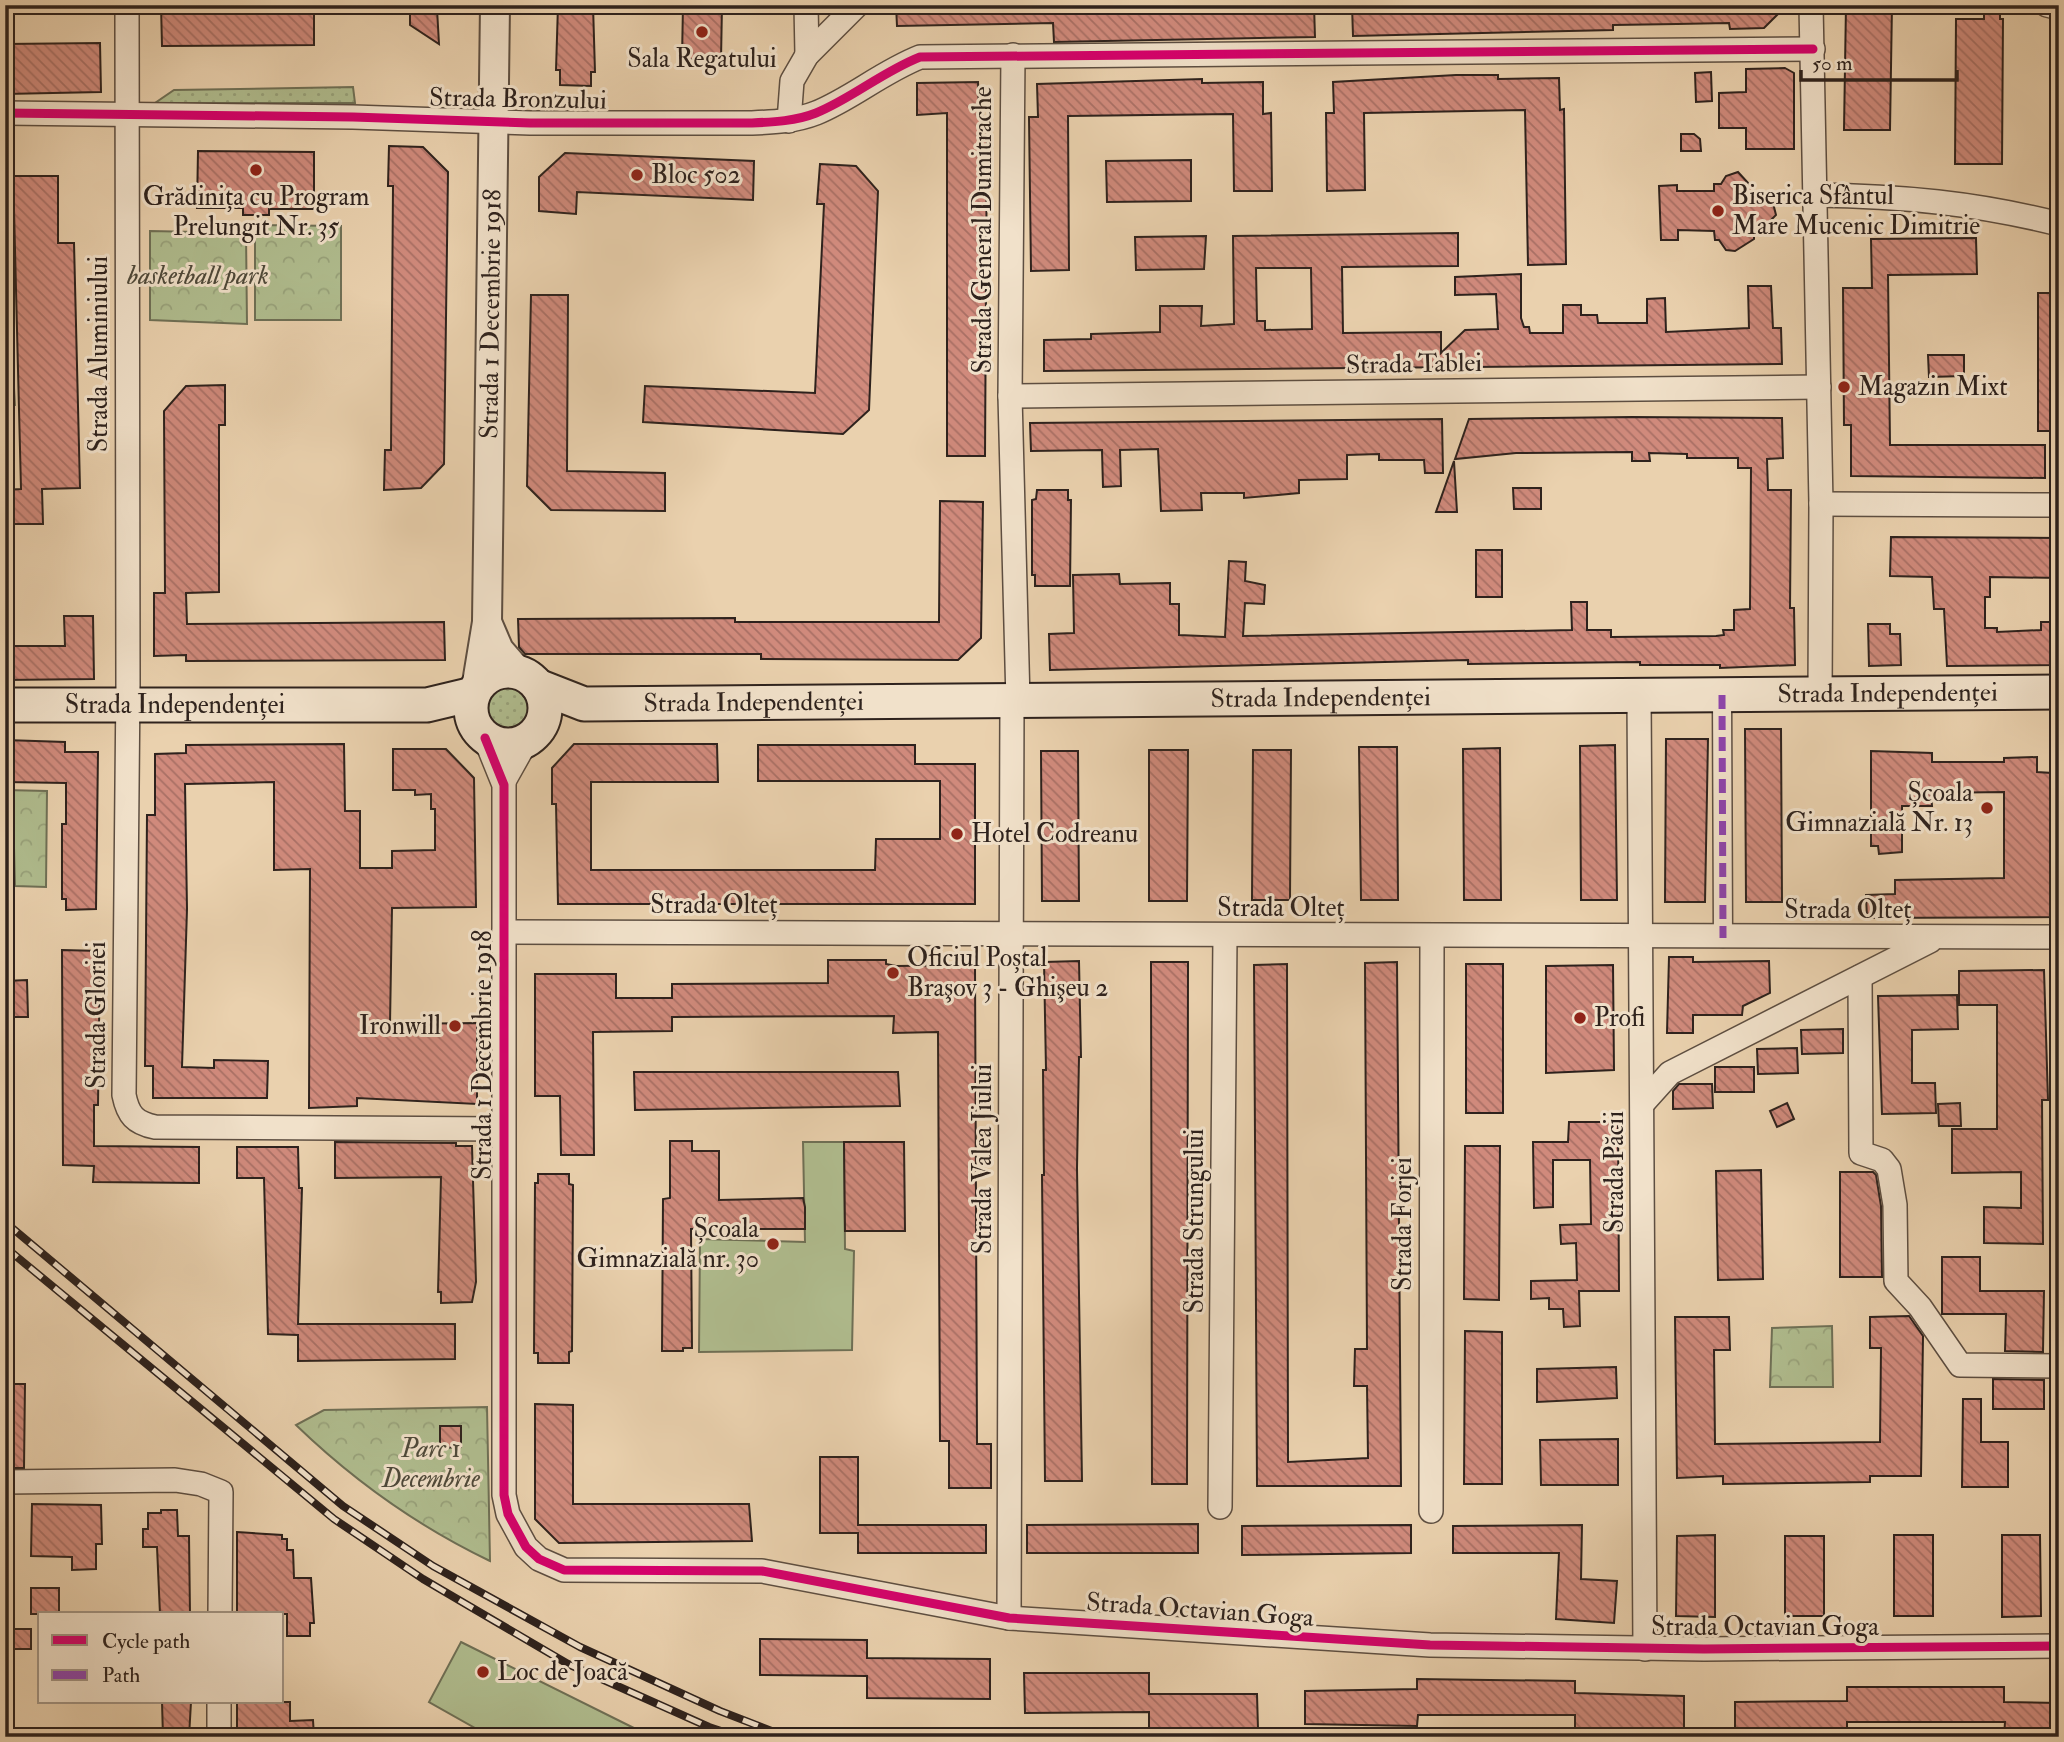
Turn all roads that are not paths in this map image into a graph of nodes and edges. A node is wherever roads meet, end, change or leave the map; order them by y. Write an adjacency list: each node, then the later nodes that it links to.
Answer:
1 (127, 5): 12 (street, Strada Aluminiului)
2 (495, 5): 13 (street, Strada 1 Decembrie 1918)
3 (806, 5): 9 (street)
4 (857, 5): 9 (street)
5 (1811, 5): 8 (street)
6 (2047, 5): 7 (street)
7 (2059, 8)
8 (1813, 49): 10 (street, Strada General Dumitrache); 15 (street)
9 (807, 55): 14 (street)
10 (1013, 55): 14 (street, Strada Bronzului); 18 (street, Strada General Dumitrache)
11 (5, 113): 12 (street, Strada Bronzului)
12 (127, 113): 13 (street, Strada Bronzului); 28 (street, Strada Aluminiului)
13 (493, 121): 14 (street, Strada Bronzului); 21 (street, Strada 1 Decembrie 1918)
14 (789, 121)
15 (1815, 195): 16 (street); 17 (street)
16 (2059, 224)
17 (1819, 387): 18 (street, Strada Tablei); 19 (street)
18 (1010, 396): 27 (street, Strada General Dumitrache)
19 (1821, 504): 20 (street); 24 (street)
20 (2059, 505)
21 (487, 622): 22 (street, Strada 1 Decembrie 1918); 31 (street, Strada 1 Decembrie 1918)
22 (528, 679): 29 (main road, Strada Independenței); 31 (main road); 32 (main road)
23 (2059, 692): 24 (main road, Strada Independenței)
24 (1820, 694): 26 (main road, Strada Independenței)
25 (1639, 695): 26 (main road, Strada Independenței); 27 (main road, Strada Independenței); 38 (street, Strada Păcii)
26 (1722, 695): 40 (street)
27 (1015, 701): 29 (main road, Strada Independenței); 35 (street, Strada Valea Jiului)
28 (128, 704): 30 (main road, Strada Independenței); 31 (main road, Strada Independenței); 44 (street, Strada Gloriei)
29 (584, 704): 32 (main road)
30 (5, 705)
31 (477, 711): 32 (main road); 33 (street, Strada 1 Decembrie 1918)
32 (532, 736): 33 (street, Strada 1 Decembrie 1918)
33 (504, 781): 34 (street, Strada 1 Decembrie 1918)
34 (504, 932): 35 (street, Strada Olteț); 44 (street, Strada 1 Decembrie 1918)
35 (1012, 934): 36 (street, Strada Olteț); 51 (street, Strada Valea Jiului)
36 (1225, 936): 37 (street, Strada Olteț); 48 (street, Strada Strungului)
37 (1432, 937): 38 (street, Strada Olteț); 49 (street, Strada Forjei)
38 (1642, 937): 40 (street, Strada Olteț); 43 (street, Strada Păcii)
39 (2059, 937): 41 (street, Strada Olteț)
40 (1723, 938): 41 (street, Strada Olteț)
41 (1935, 938): 42 (street)
42 (1860, 977): 43 (street); 45 (street)
43 (1643, 1103): 53 (street, Strada Păcii)
44 (503, 1129): 46 (street, Strada 1 Decembrie 1918)
45 (2059, 1366)
46 (503, 1376): 51 (street, Strada Octavian Goga)
47 (5, 1482): 50 (street)
48 (1220, 1507)
49 (1431, 1511)
50 (220, 1612)
51 (1009, 1618): 53 (street, Strada Octavian Goga)
52 (2059, 1646): 53 (street, Strada Octavian Goga)
53 (1645, 1649)
54 (219, 1704): 55 (street)
55 (219, 1737)

